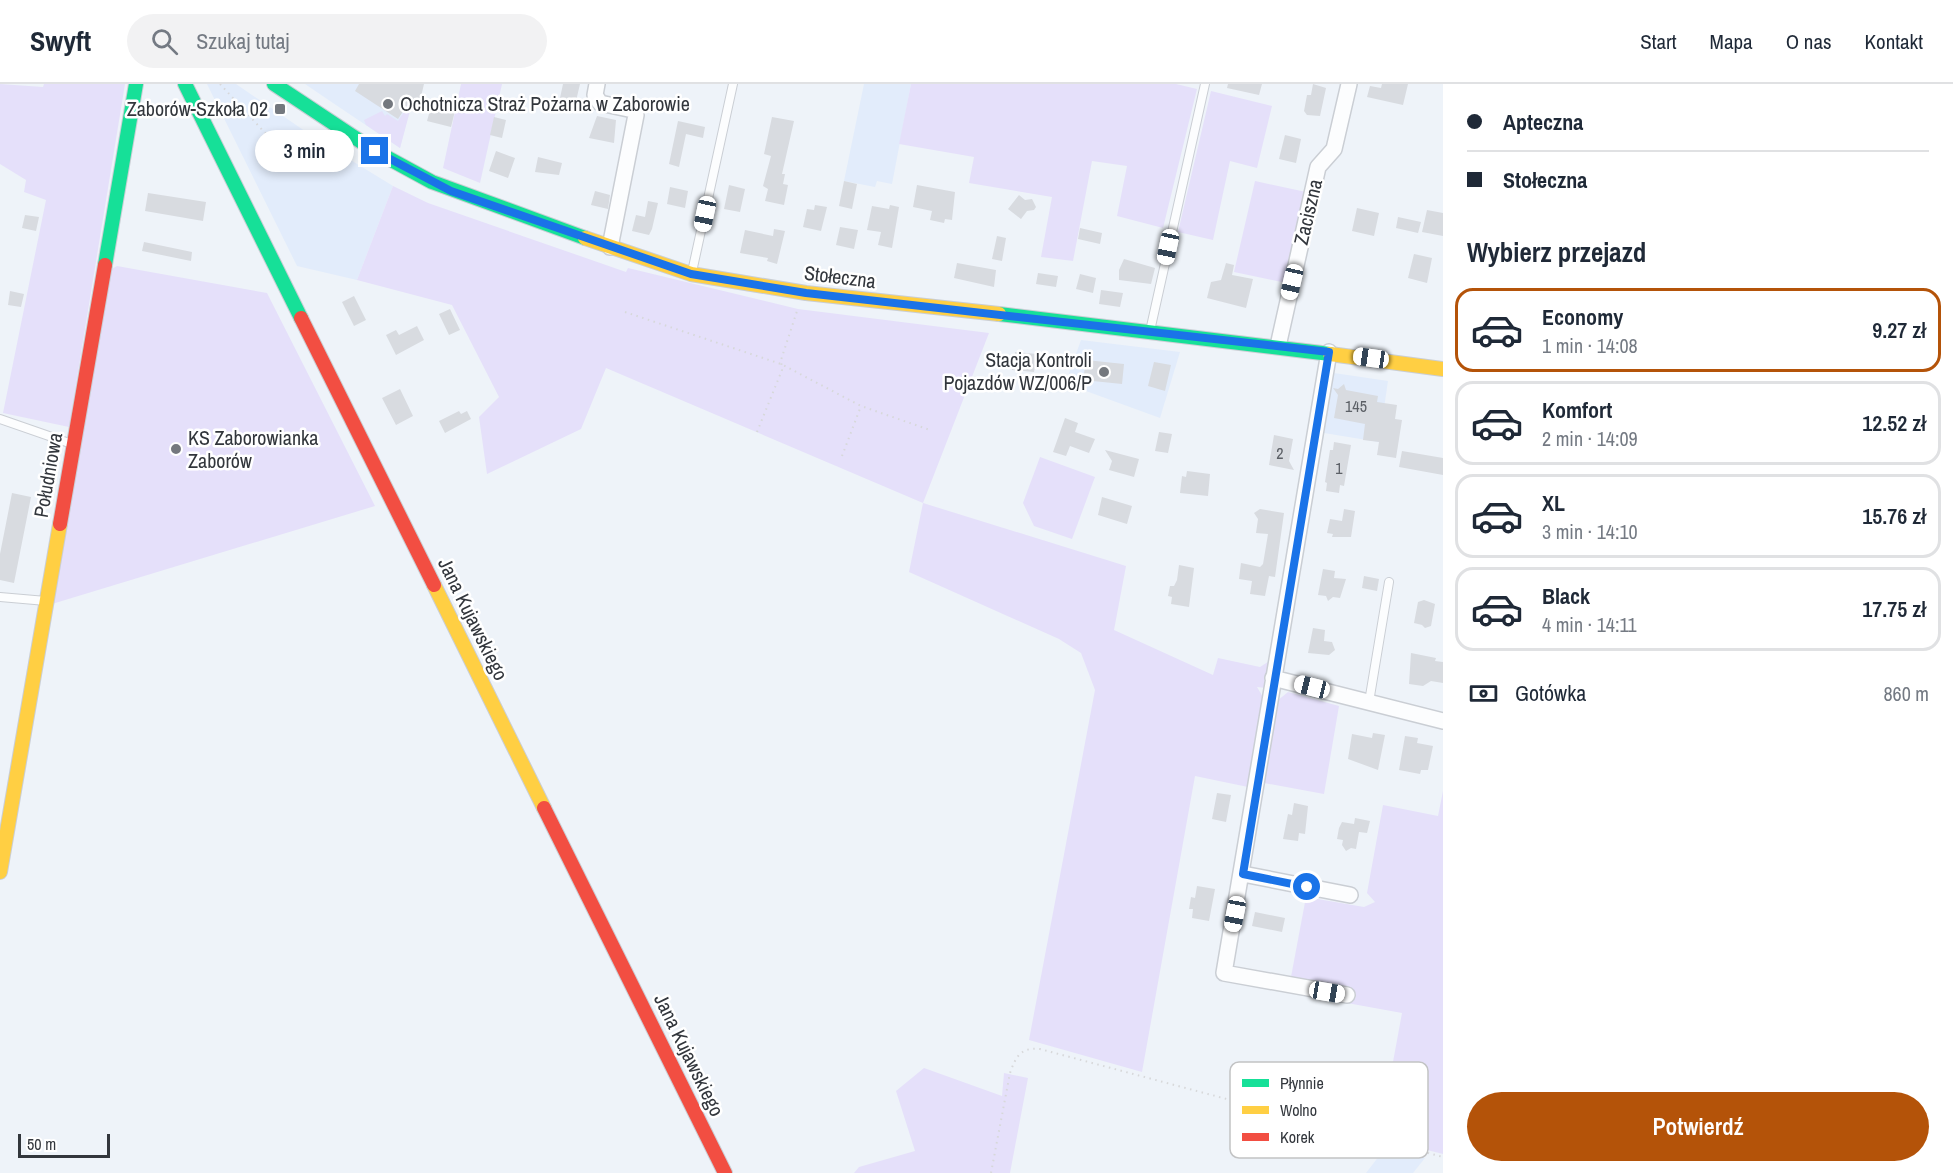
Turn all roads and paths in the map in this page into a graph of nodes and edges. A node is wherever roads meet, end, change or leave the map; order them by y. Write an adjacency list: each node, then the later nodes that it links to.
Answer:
1 (136, 84): 23 (main road, Południowa)
2 (185, 84): 38 (main road, Jana Kujawskiego)
3 (220, 84): 9 (path)
4 (274, 84): 10 (main road, Stołeczna)
5 (597, 84): 10 (street)
6 (733, 84): 11 (lane)
7 (1205, 84): 14 (lane)
8 (1349, 84): 15 (street, Zaciszna)
9 (267, 135)
10 (610, 247): 11 (main road, Stołeczna)
11 (691, 274): 14 (main road, Stołeczna)
12 (799, 306): 17 (path)
13 (625, 312): 17 (path)
14 (1150, 332): 15 (main road, Stołeczna)
15 (1278, 346): 16 (main road, Stołeczna)
16 (1329, 352): 18 (main road, Stołeczna); 28 (street)
17 (781, 364): 19 (path); 22 (path)
18 (1443, 369)
19 (861, 406): 21 (path); 24 (path)
20 (0, 419): 23 (lane)
21 (930, 429)
22 (758, 432)
23 (73, 444): 27 (main road, Południowa)
24 (842, 456)
25 (1389, 582): 29 (lane)
26 (0, 597): 27 (lane)
27 (47, 602): 31 (main road, Południowa)
28 (1273, 678): 29 (street); 32 (street)
29 (1369, 702): 30 (street)
30 (1443, 721)
31 (0, 872)
32 (1243, 874): 33 (street); 34 (street)
33 (1350, 896)
34 (1347, 995)
35 (1230, 1100): 39 (path)
36 (1428, 1153): 37 (path)
37 (1443, 1157)
38 (725, 1173)
39 (991, 1173)

